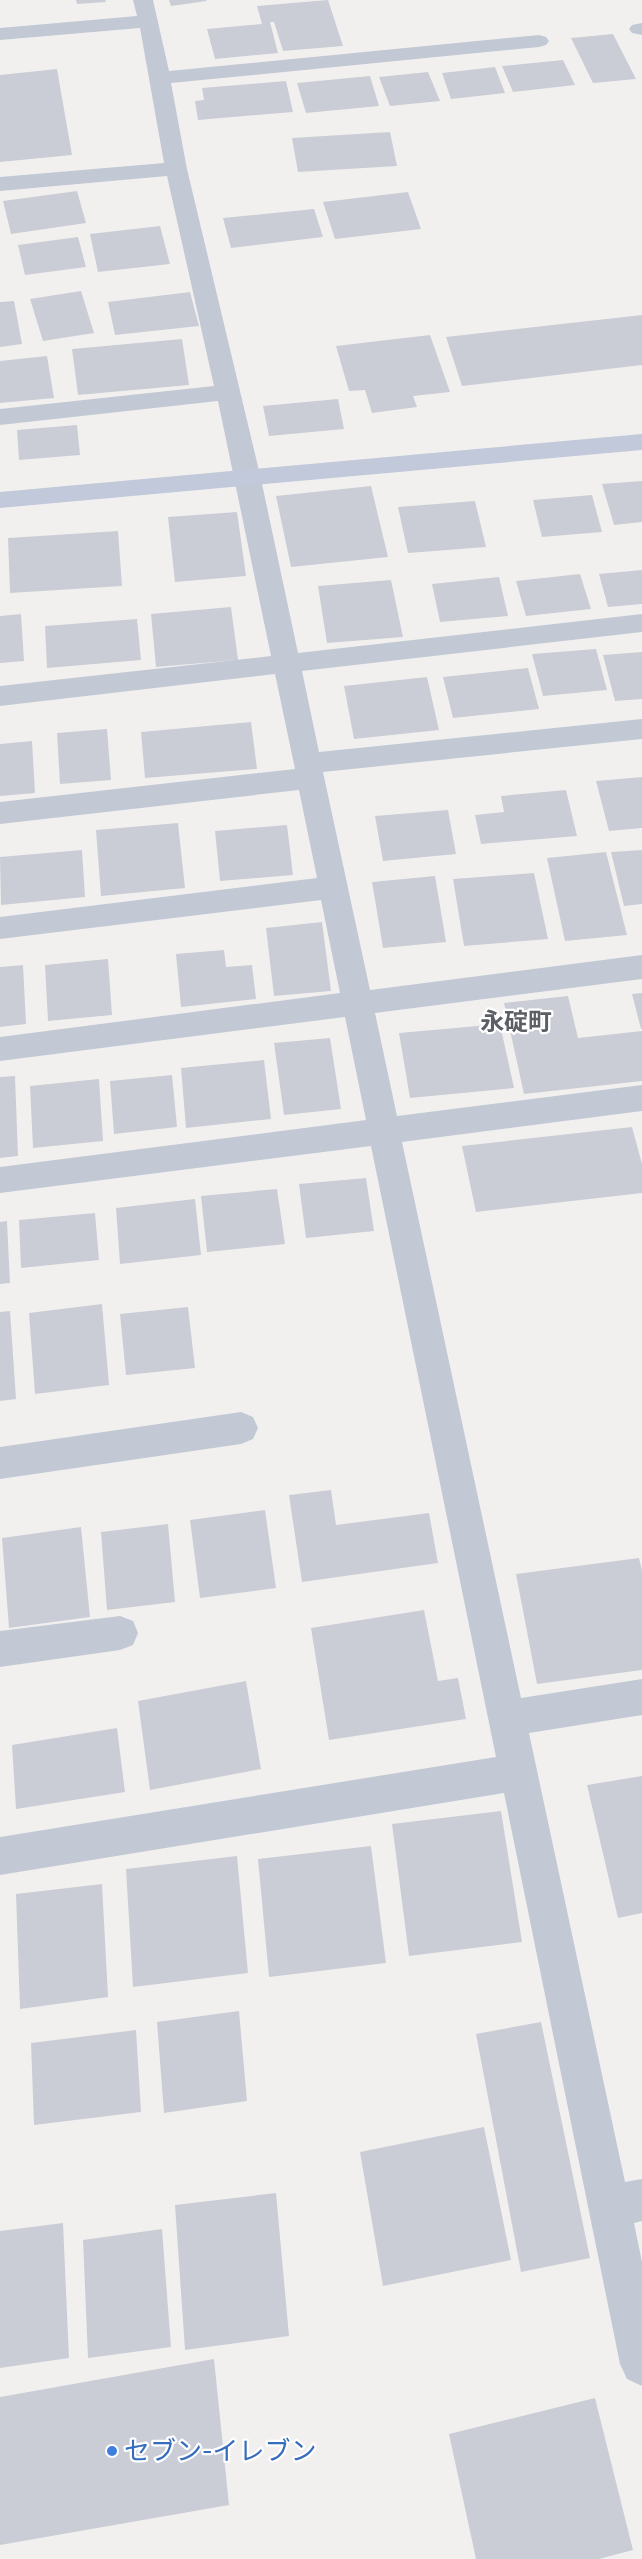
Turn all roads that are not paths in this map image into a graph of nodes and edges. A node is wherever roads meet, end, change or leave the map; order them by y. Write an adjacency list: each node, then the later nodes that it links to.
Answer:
1 (145, 9): 2 (street); 3 (street); 5 (street)
2 (0, 17)
3 (0, 34)
4 (539, 41): 5 (street)
5 (159, 78): 6 (street)
6 (176, 169): 7 (street); 8 (street)
7 (0, 184)
8 (228, 392): 9 (street); 11 (street)
9 (0, 417)
10 (642, 442): 11 (street)
11 (248, 479): 12 (street); 14 (street)
12 (0, 500)
13 (642, 623): 14 (street)
14 (286, 664): 15 (street); 17 (street)
15 (0, 696)
16 (642, 729): 17 (street)
17 (309, 770): 18 (street); 19 (street)
18 (0, 813)
19 (333, 887): 20 (street); 22 (street)
20 (0, 928)
21 (642, 967): 22 (street)
22 (357, 1003): 23 (street); 25 (street)
23 (0, 1049)
24 (642, 1098): 25 (street)
25 (384, 1131): 26 (street); 32 (street)
26 (0, 1180)
27 (241, 1428): 28 (street)
28 (0, 1463)
29 (120, 1633): 30 (street)
30 (0, 1648)
31 (642, 1697): 32 (street)
32 (507, 1718): 33 (street)
33 (518, 1772): 34 (street); 35 (street)
34 (0, 1856)
35 (626, 2203): 36 (street)
36 (642, 2364)

